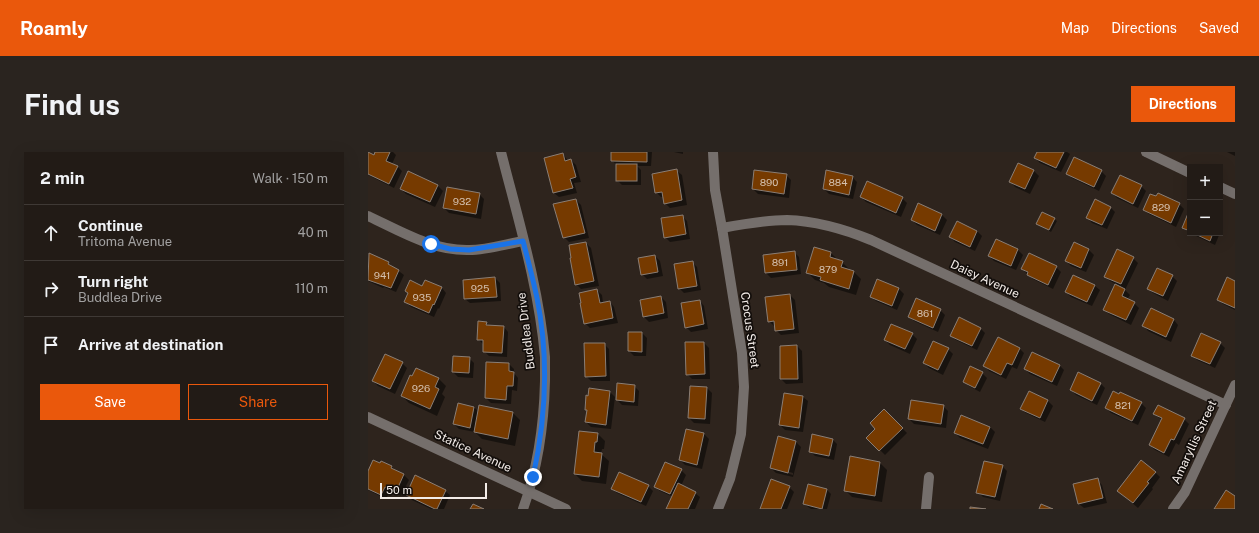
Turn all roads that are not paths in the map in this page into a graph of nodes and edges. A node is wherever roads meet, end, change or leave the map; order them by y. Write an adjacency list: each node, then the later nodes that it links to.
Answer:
1 (501, 152): 9 (street, Buddlea Drive)
2 (713, 152): 8 (street, Crocus Street)
3 (1146, 152): 4 (street)
4 (1187, 172)
5 (1223, 188): 6 (street)
6 (1235, 194)
7 (368, 216): 9 (street)
8 (722, 228): 11 (street, Daisy Avenue); 17 (street, Crocus Street)
9 (523, 241): 14 (street, Buddlea Drive)
10 (1235, 385): 11 (street, Amaryllis Street)
11 (1226, 406): 19 (street, Amaryllis Street)
12 (368, 417): 14 (street, Statice Avenue)
13 (929, 477): 18 (street)
14 (529, 492): 15 (street, Buddlea Drive); 16 (street, Statice Avenue)
15 (523, 509)
16 (566, 509)
17 (718, 509)
18 (926, 509)
19 (1173, 509)

